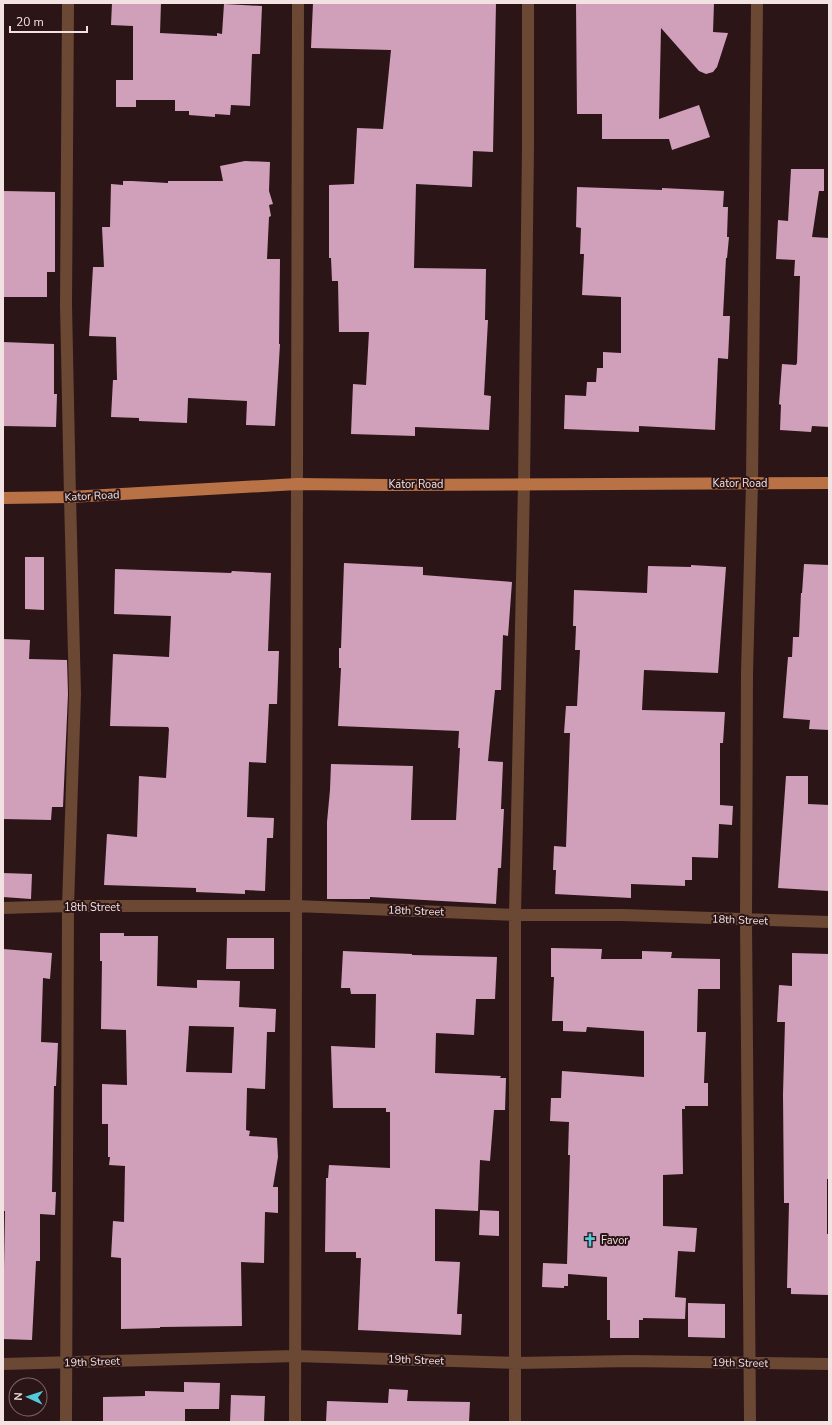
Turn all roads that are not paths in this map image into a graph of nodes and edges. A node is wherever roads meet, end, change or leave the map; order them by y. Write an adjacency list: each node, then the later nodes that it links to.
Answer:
1 (68, 3): 9 (street)
2 (298, 3): 7 (street)
3 (528, 3): 8 (street)
4 (757, 3): 5 (street)
5 (752, 482): 6 (main road, Kator Road); 8 (main road, Kator Road); 15 (street)
6 (829, 483)
7 (297, 484): 8 (main road, Kator Road); 9 (main road, Kator Road); 12 (street)
8 (524, 484): 14 (street)
9 (70, 497): 10 (main road, Kator Road); 11 (street)
10 (3, 498)
11 (68, 906): 12 (street, 18th Street); 13 (street, 18th Street); 18 (street)
12 (296, 906): 14 (street, 18th Street); 17 (street)
13 (3, 908)
14 (515, 915): 15 (street, 18th Street); 19 (street)
15 (746, 920): 16 (street, 18th Street); 20 (street)
16 (829, 922)
17 (295, 1356): 18 (street, 19th Street); 19 (street, 19th Street); 24 (street)
18 (68, 1363): 21 (street, 19th Street); 23 (street)
19 (515, 1363): 20 (street, 19th Street); 25 (street)
20 (750, 1363): 22 (street, 19th Street); 26 (street)
21 (3, 1364)
22 (829, 1364)
23 (66, 1422)
24 (295, 1422)
25 (516, 1422)
26 (750, 1422)

